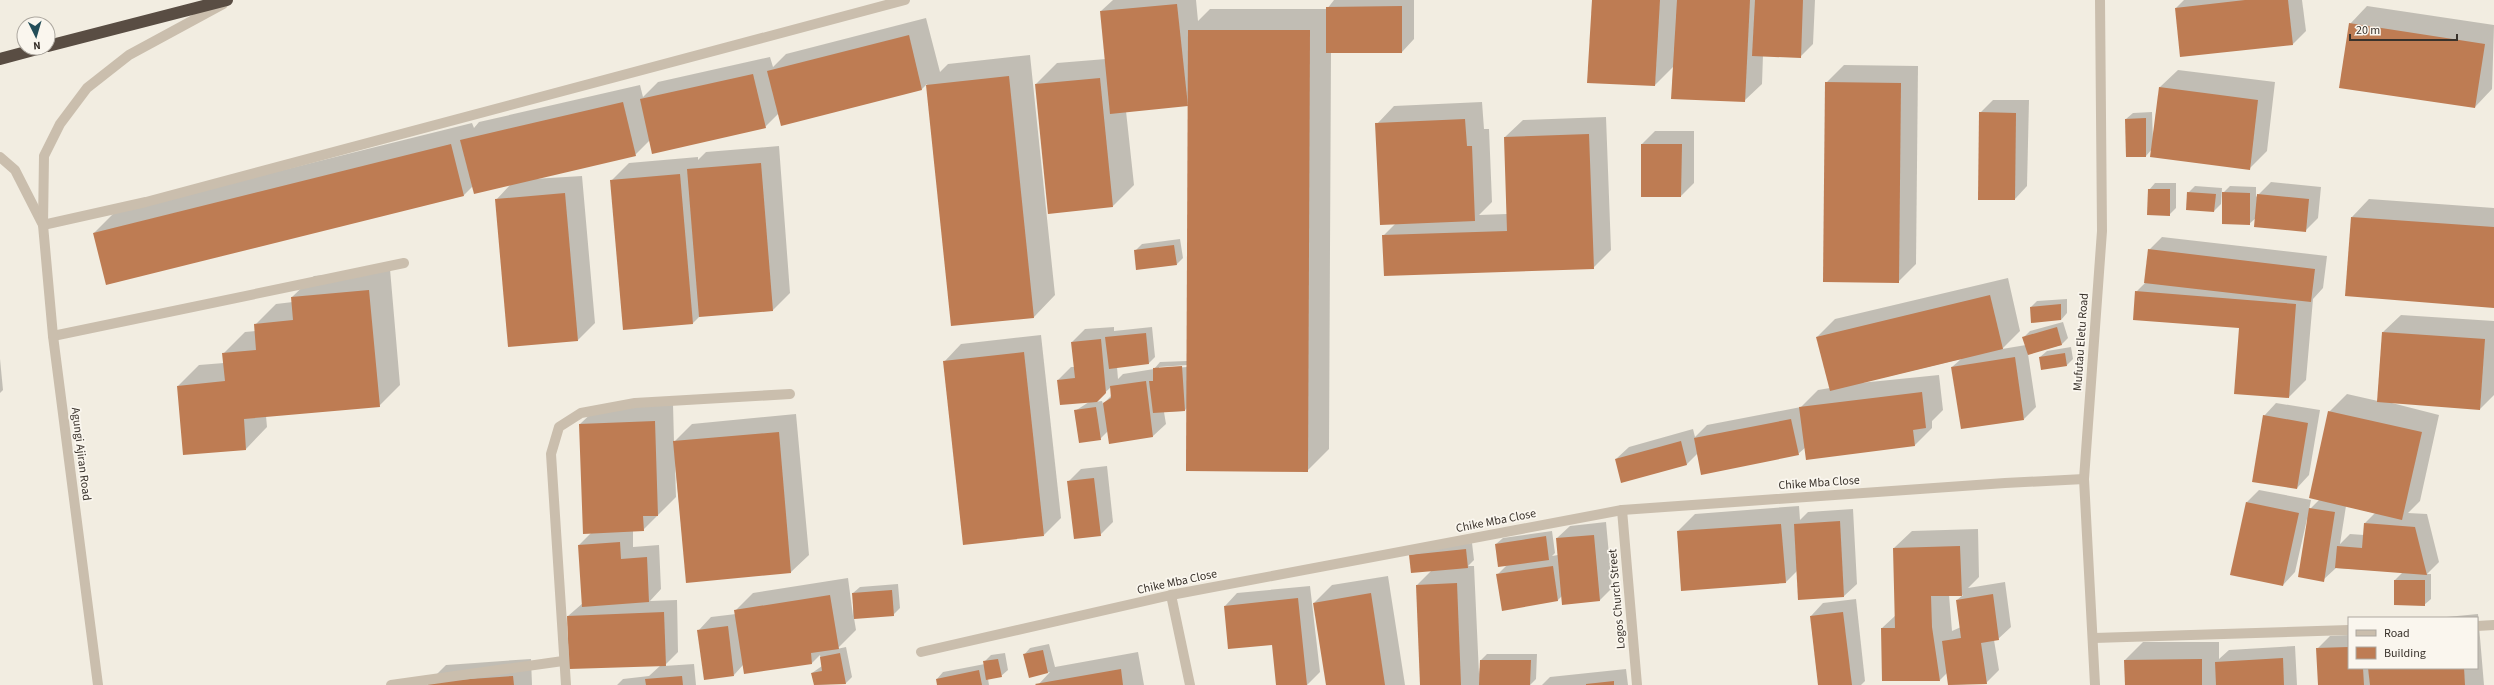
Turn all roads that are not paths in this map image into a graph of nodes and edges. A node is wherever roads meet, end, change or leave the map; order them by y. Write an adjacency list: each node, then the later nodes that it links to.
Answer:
1 (227, 0): 5 (highway)
2 (230, 0): 9 (street, Agungi Ajiran Road)
3 (904, 0): 9 (street)
4 (2100, 0): 13 (street, Mufutau Eletu Road)
5 (56, 44)
6 (16, 55): 7 (highway)
7 (0, 59)
8 (0, 157): 9 (street)
9 (43, 225): 11 (street, Agungi Ajiran Road)
10 (404, 262): 11 (street)
11 (52, 336): 22 (street, Agungi Ajiran Road)
12 (790, 394): 21 (street)
13 (2084, 479): 14 (street, Chike Mba Close); 19 (street, Mufutau Eletu Road)
14 (1622, 510): 15 (street, Chike Mba Close); 26 (street, Logos Church Street)
15 (1171, 595): 20 (street, Chike Mba Close); 25 (street)
16 (2494, 625): 17 (street)
17 (2478, 626)
18 (2348, 630): 19 (street)
19 (2094, 638): 27 (street, Mufutau Eletu Road)
20 (921, 652)
21 (563, 660): 23 (street); 24 (street)
22 (98, 685)
23 (391, 685)
24 (566, 685)
25 (1190, 685)
26 (1637, 685)
27 (2095, 685)

